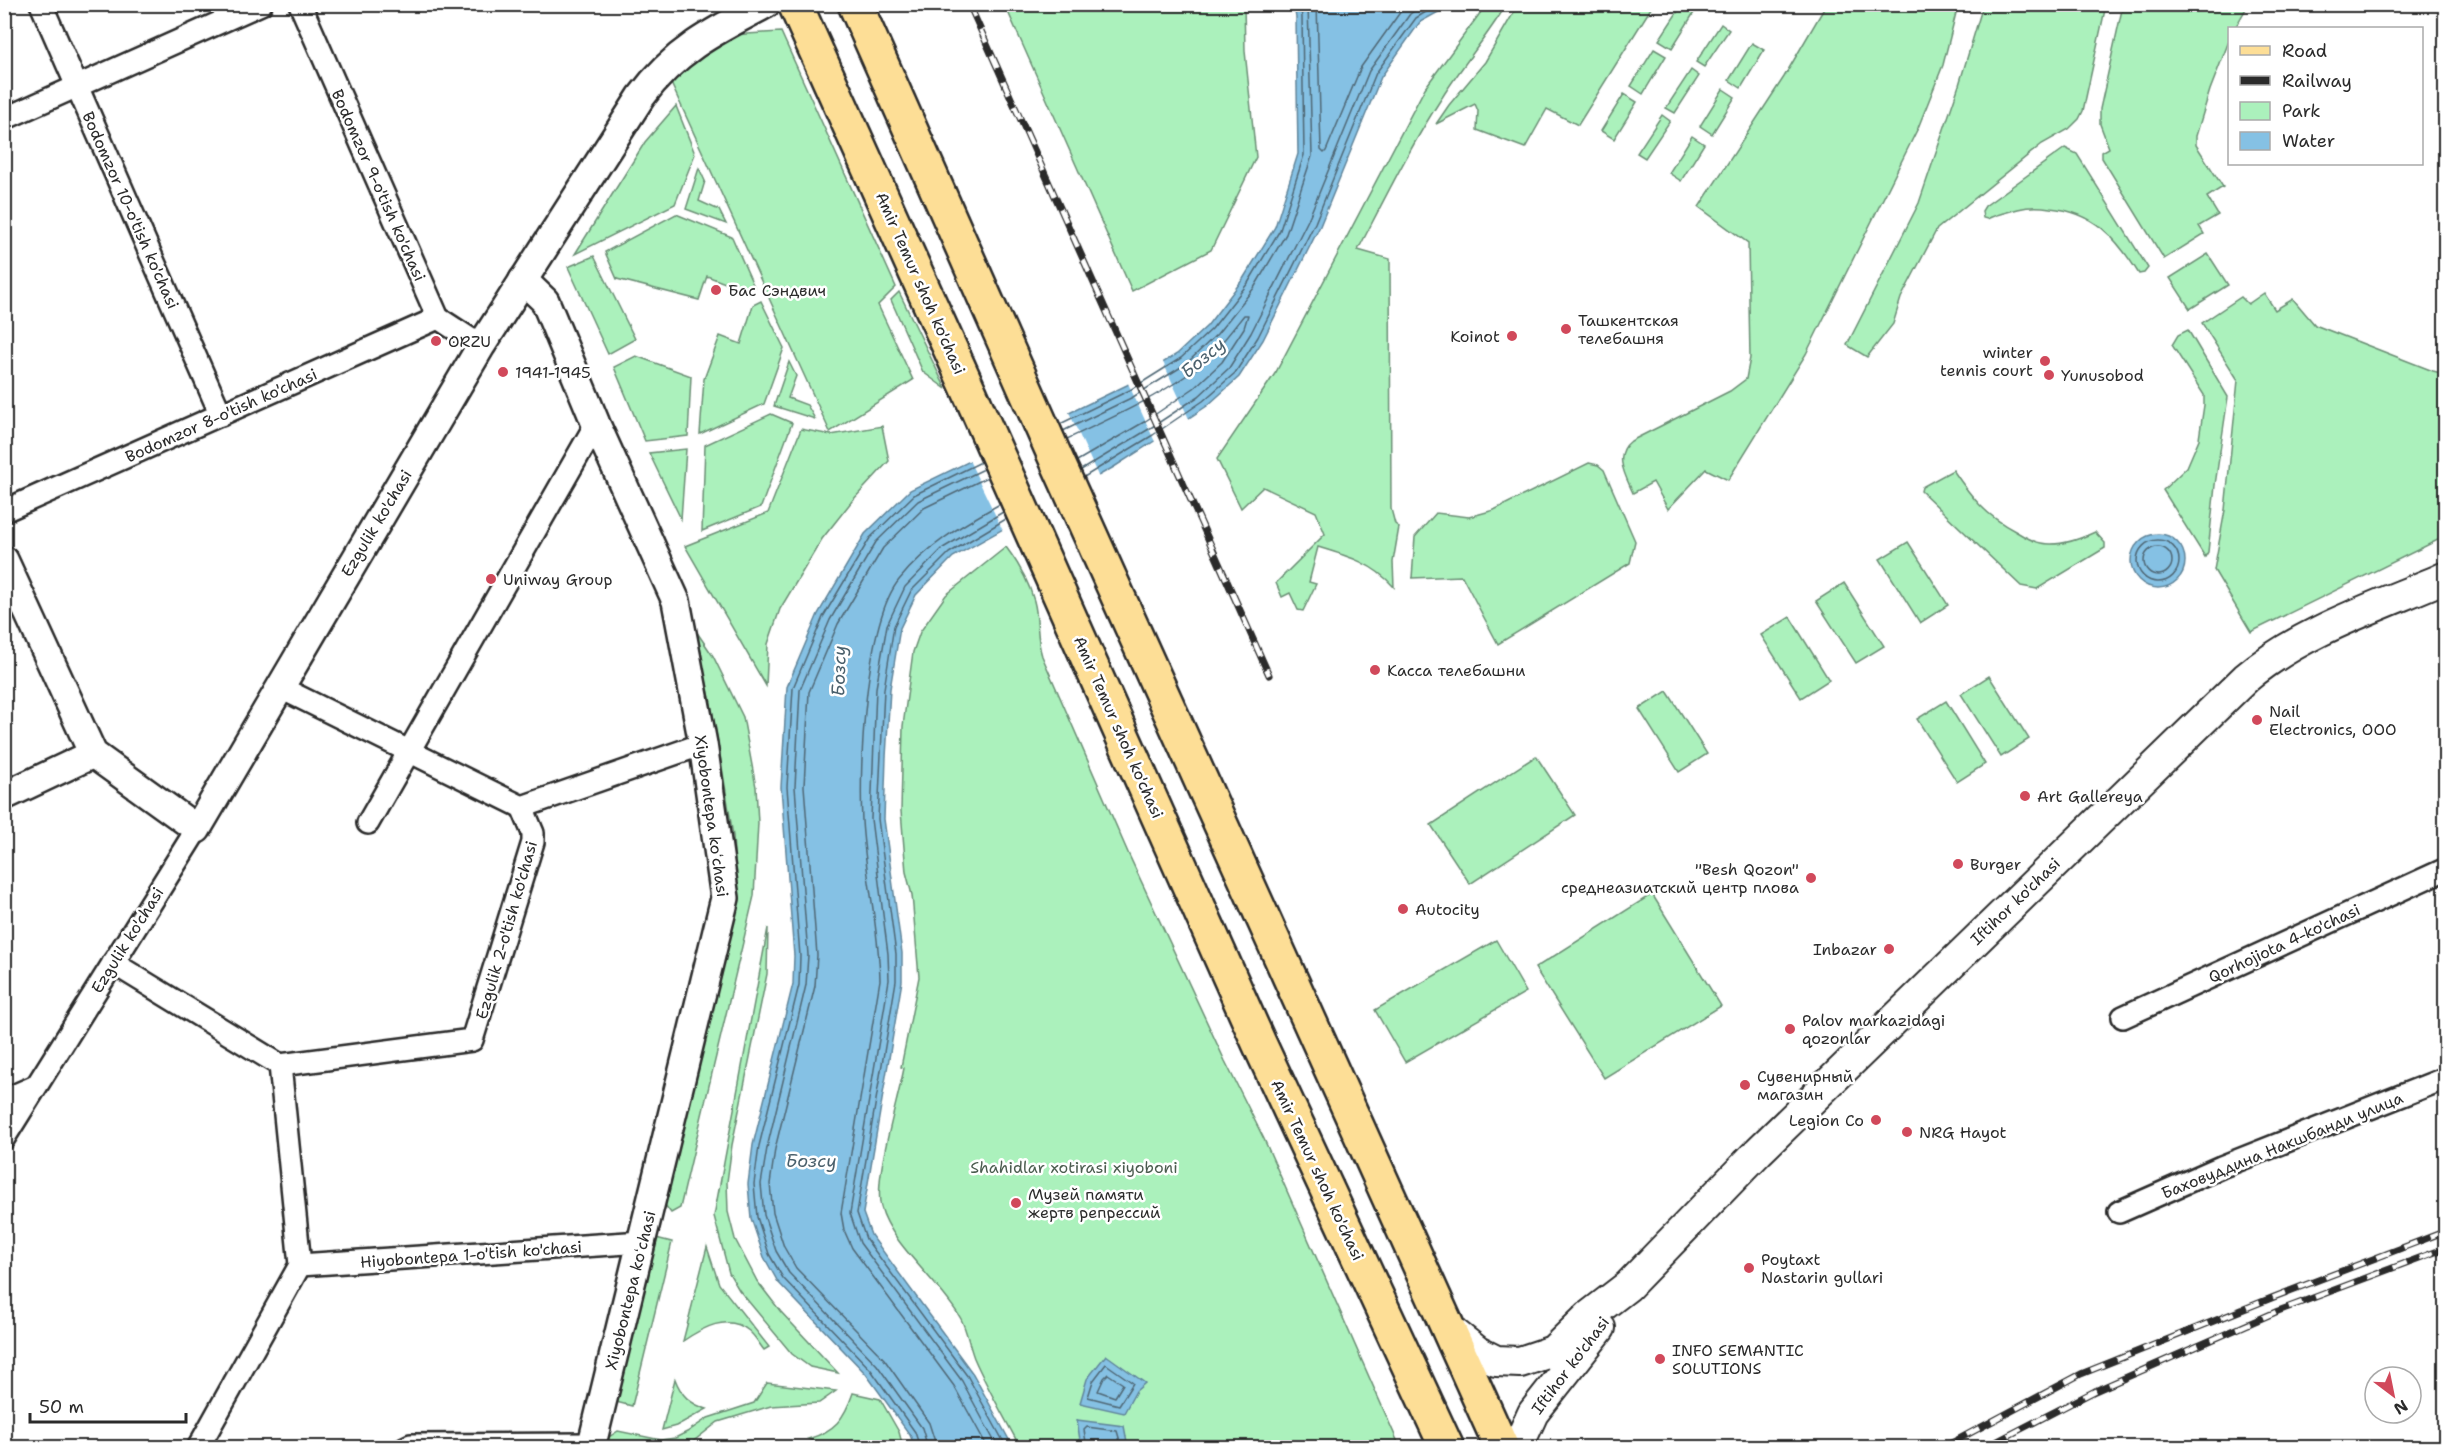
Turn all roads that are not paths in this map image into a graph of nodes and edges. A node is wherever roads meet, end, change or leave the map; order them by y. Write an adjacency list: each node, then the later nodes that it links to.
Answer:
1 (41, 4): 7 (street, Bodomzor 10-o'tish ko'chasi)
2 (261, 4): 7 (street)
3 (300, 4): 10 (street, Bodomzor 9-o'tish ko'chasi)
4 (766, 4): 9 (street, Ezgulik ko'chasi)
5 (795, 4): 41 (main road, Amir Temur shoh ko'chasi)
6 (855, 4): 37 (main road)
7 (76, 87): 8 (street); 12 (street, Bodomzor 10-o'tish ko'chasi)
8 (4, 119)
9 (523, 280): 11 (street, Ezgulik ko'chasi); 13 (street, Xiyobontepa koʻchasi)
10 (438, 318): 11 (street); 12 (street, Bodomzor 8-o'tish ko'chasi)
11 (481, 346): 17 (street, Ezgulik ko'chasi)
12 (221, 415): 14 (street, Bodomzor 8-o'tish ko'chasi)
13 (596, 424): 18 (street, Xiyobontepa koʻchasi); 19 (street)
14 (4, 511)
15 (4, 560): 20 (street)
16 (2445, 577): 36 (main road, Iftihor ko'chasi)
17 (279, 687): 19 (street); 24 (street, Ezgulik ko'chasi)
18 (703, 744): 22 (street); 34 (street, Xiyobontepa koʻchasi)
19 (411, 751): 22 (street); 23 (street)
20 (93, 754): 21 (street); 24 (street)
21 (4, 796)
22 (522, 807): 28 (street, Ezgulik 2-o'tish ko'chasi)
23 (369, 823)
24 (197, 829): 26 (street, Ezgulik ko'chasi)
25 (2445, 869): 27 (street, Qorhojiota 4-ko'chasi)
26 (113, 963): 28 (street); 30 (street, Ezgulik ko'chasi)
27 (2123, 1017)
28 (280, 1065): 35 (street)
29 (2445, 1078): 33 (street, Баховуддина Накшбанди улица)
30 (34, 1087): 31 (street); 32 (street, Ezgulik ko'chasi)
31 (4, 1100)
32 (4, 1138)
33 (2119, 1212)
34 (642, 1242): 35 (street, Hiyobontepa 1-o'tish ko'chasi); 39 (street, Xiyobontepa koʻchasi)
35 (300, 1265): 38 (street)
36 (1628, 1286): 37 (main road, Iftihor ko'chasi); 43 (main road, Iftihor ko'chasi)
37 (1450, 1330): 42 (main road)
38 (202, 1446)
39 (592, 1446): 40 (street)
40 (405, 1448)
41 (1447, 1448)
42 (1502, 1448)
43 (1516, 1448)

